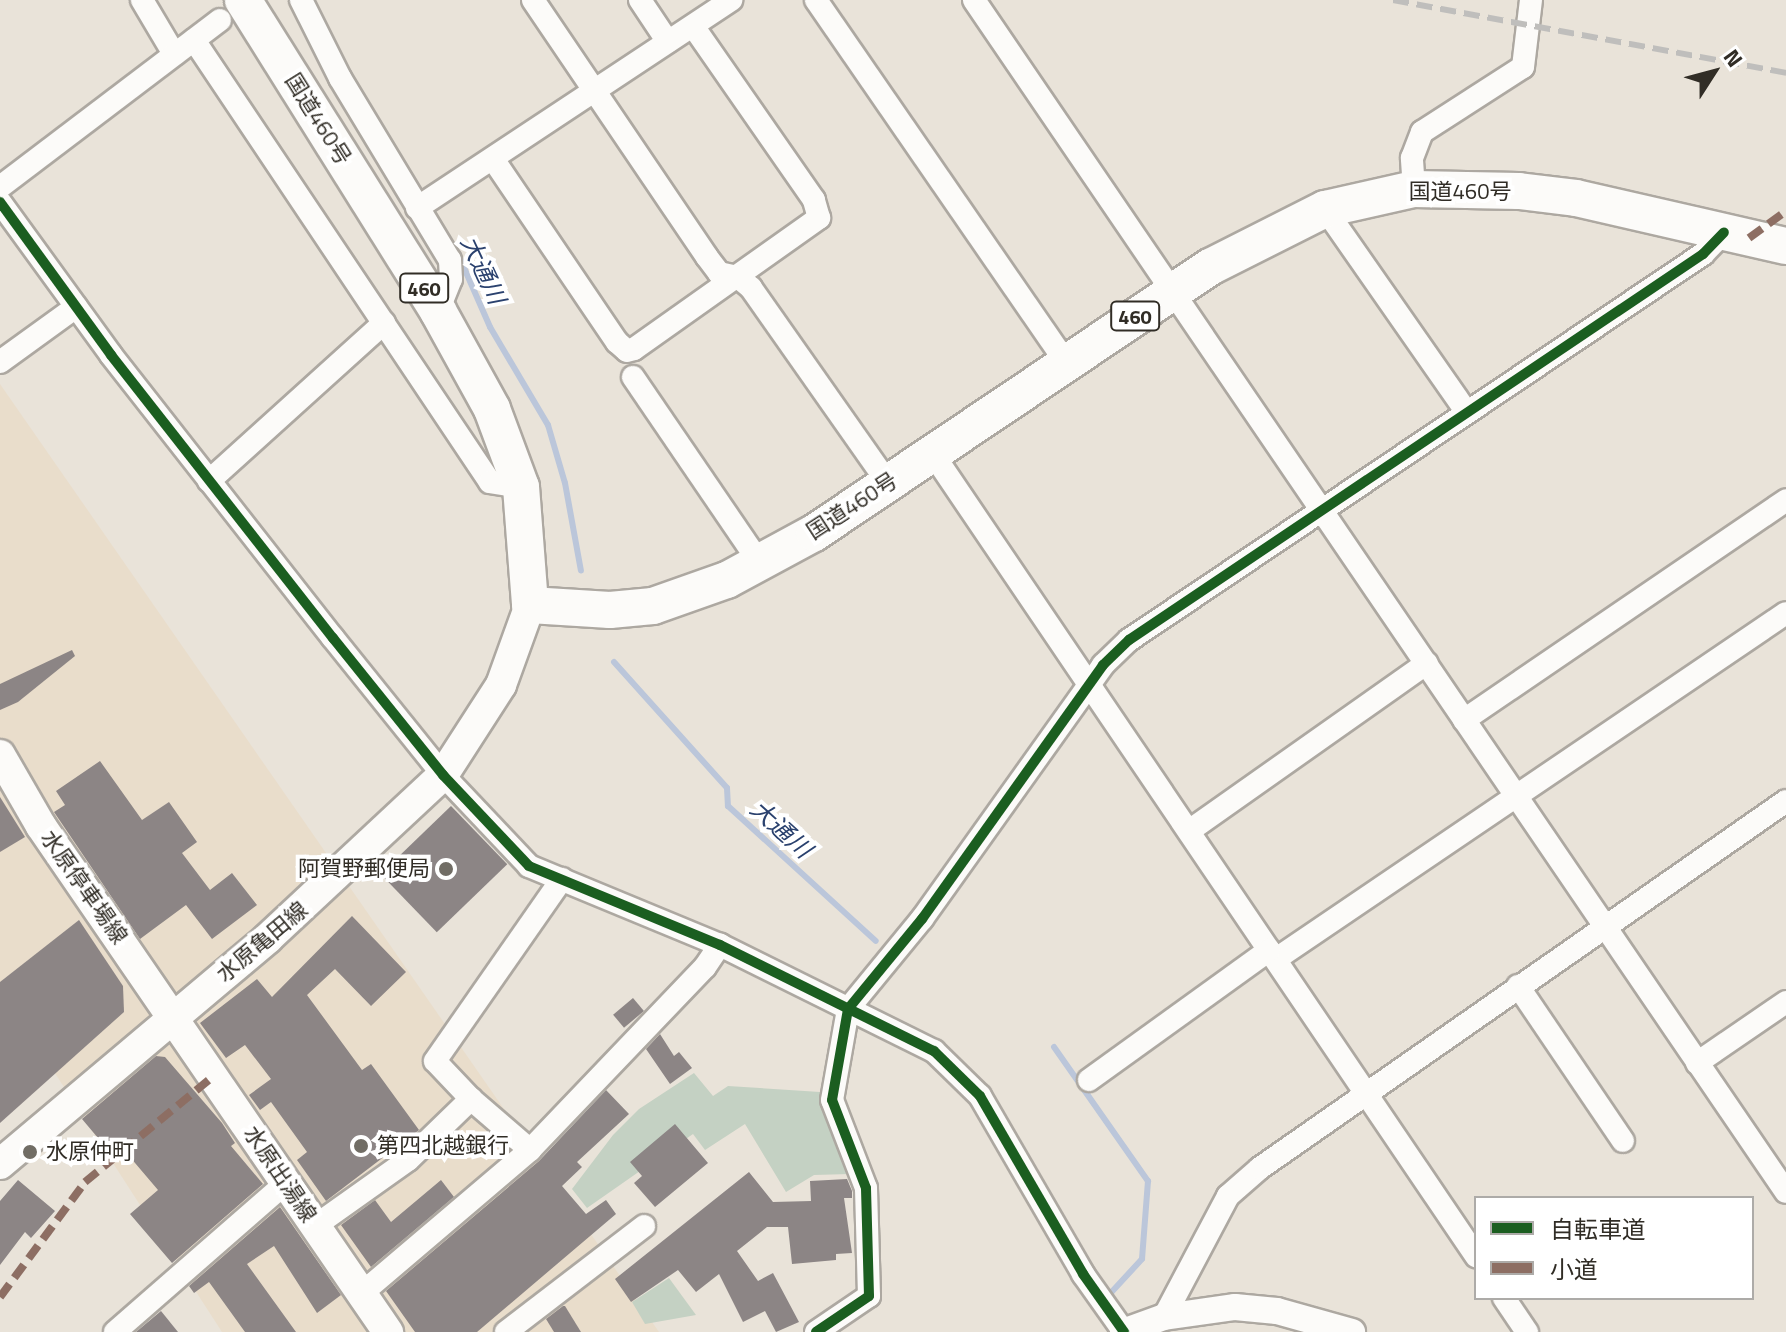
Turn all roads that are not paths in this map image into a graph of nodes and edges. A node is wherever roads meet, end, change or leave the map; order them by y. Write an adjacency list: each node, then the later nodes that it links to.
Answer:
1 (142, 0): 13 (street)
2 (301, 0): 19 (street)
3 (533, 0): 14 (street)
4 (640, 0): 12 (street)
5 (731, 0): 10 (street)
6 (816, 0): 29 (street)
7 (974, 0): 24 (street)
8 (1531, 0): 17 (street)
9 (232, 10): 11 (street); 26 (highway, 国道460号 / 460)
10 (693, 26): 12 (street); 23 (street)
11 (194, 40): 13 (street); 27 (street)
12 (668, 42): 14 (street)
13 (174, 54): 16 (street)
14 (595, 92): 15 (street); 23 (street)
15 (493, 159): 19 (street); 23 (street)
16 (0, 187)
17 (1414, 189): 20 (highway, 国道460号 / 460); 21 (highway, 国道460号 / 460)
18 (0, 202): 25 (street)
19 (417, 208): 26 (street)
20 (1325, 209): 24 (highway, 国道460号 / 460); 31 (street)
21 (1724, 232): 22 (highway, 国道460号 / 460); 31 (street)
22 (1786, 246)
23 (738, 277): 34 (street)
24 (1169, 293): 29 (highway, 国道460号 / 460); 37 (street)
25 (76, 307): 28 (street); 33 (street)
26 (438, 311): 35 (highway, 国道460号 / 460)
27 (384, 323): 33 (street); 35 (street)
28 (0, 362)
29 (1066, 363): 32 (highway, 国道460号 / 460)
30 (633, 377): 38 (street)
31 (1465, 410): 37 (street)
32 (933, 454): 34 (highway, 国道460号 / 460); 42 (street)
33 (209, 481): 45 (street)
34 (888, 483): 38 (highway, 国道460号 / 460)
35 (521, 487): 39 (highway, 国道460号 / 460)
36 (1786, 500): 43 (street)
37 (1319, 509): 41 (street); 42 (street)
38 (760, 563): 39 (highway, 国道460号 / 460)
39 (530, 605): 45 (main road, 水原亀田線)
40 (1786, 613): 46 (street)
41 (1427, 663): 43 (street); 48 (street)
42 (1092, 688): 48 (street); 55 (street)
43 (1464, 720): 46 (street)
44 (0, 755): 56 (main road, 水原停車場線)
45 (443, 775): 49 (street); 56 (main road, 水原亀田線)
46 (1515, 794): 50 (street); 52 (street)
47 (1786, 801): 50 (street)
48 (1189, 831): 52 (street)
49 (562, 879): 51 (street); 60 (street)
50 (1602, 928): 53 (street); 57 (street)
51 (720, 945): 55 (street); 62 (street)
52 (1272, 954): 58 (street); 59 (street)
53 (1518, 986): 59 (street); 61 (street)
54 (1786, 1002): 57 (street)
55 (848, 1009): 75 (street); 76 (street)
56 (174, 1014): 63 (main road, 水原亀田線); 64 (main road, 水原出湯線)
57 (1697, 1063): 65 (street)
58 (1089, 1080)
59 (1365, 1091): 68 (street); 71 (street)
60 (471, 1099): 62 (street); 66 (street)
61 (1623, 1141)
62 (530, 1150): 69 (street)
63 (0, 1164)
64 (286, 1183): 66 (main road, 水原出湯線); 72 (street)
65 (1786, 1192)
66 (315, 1226): 69 (main road, 水原出湯線)
67 (644, 1226): 74 (street)
68 (1474, 1253)
69 (362, 1293): 73 (main road, 水原出湯線)
70 (1505, 1300): 78 (street)
71 (1164, 1317): 76 (street); 77 (street)
72 (115, 1332)
73 (388, 1332)
74 (506, 1332)
75 (816, 1332)
76 (1124, 1332)
77 (1352, 1332)
78 (1527, 1332)

